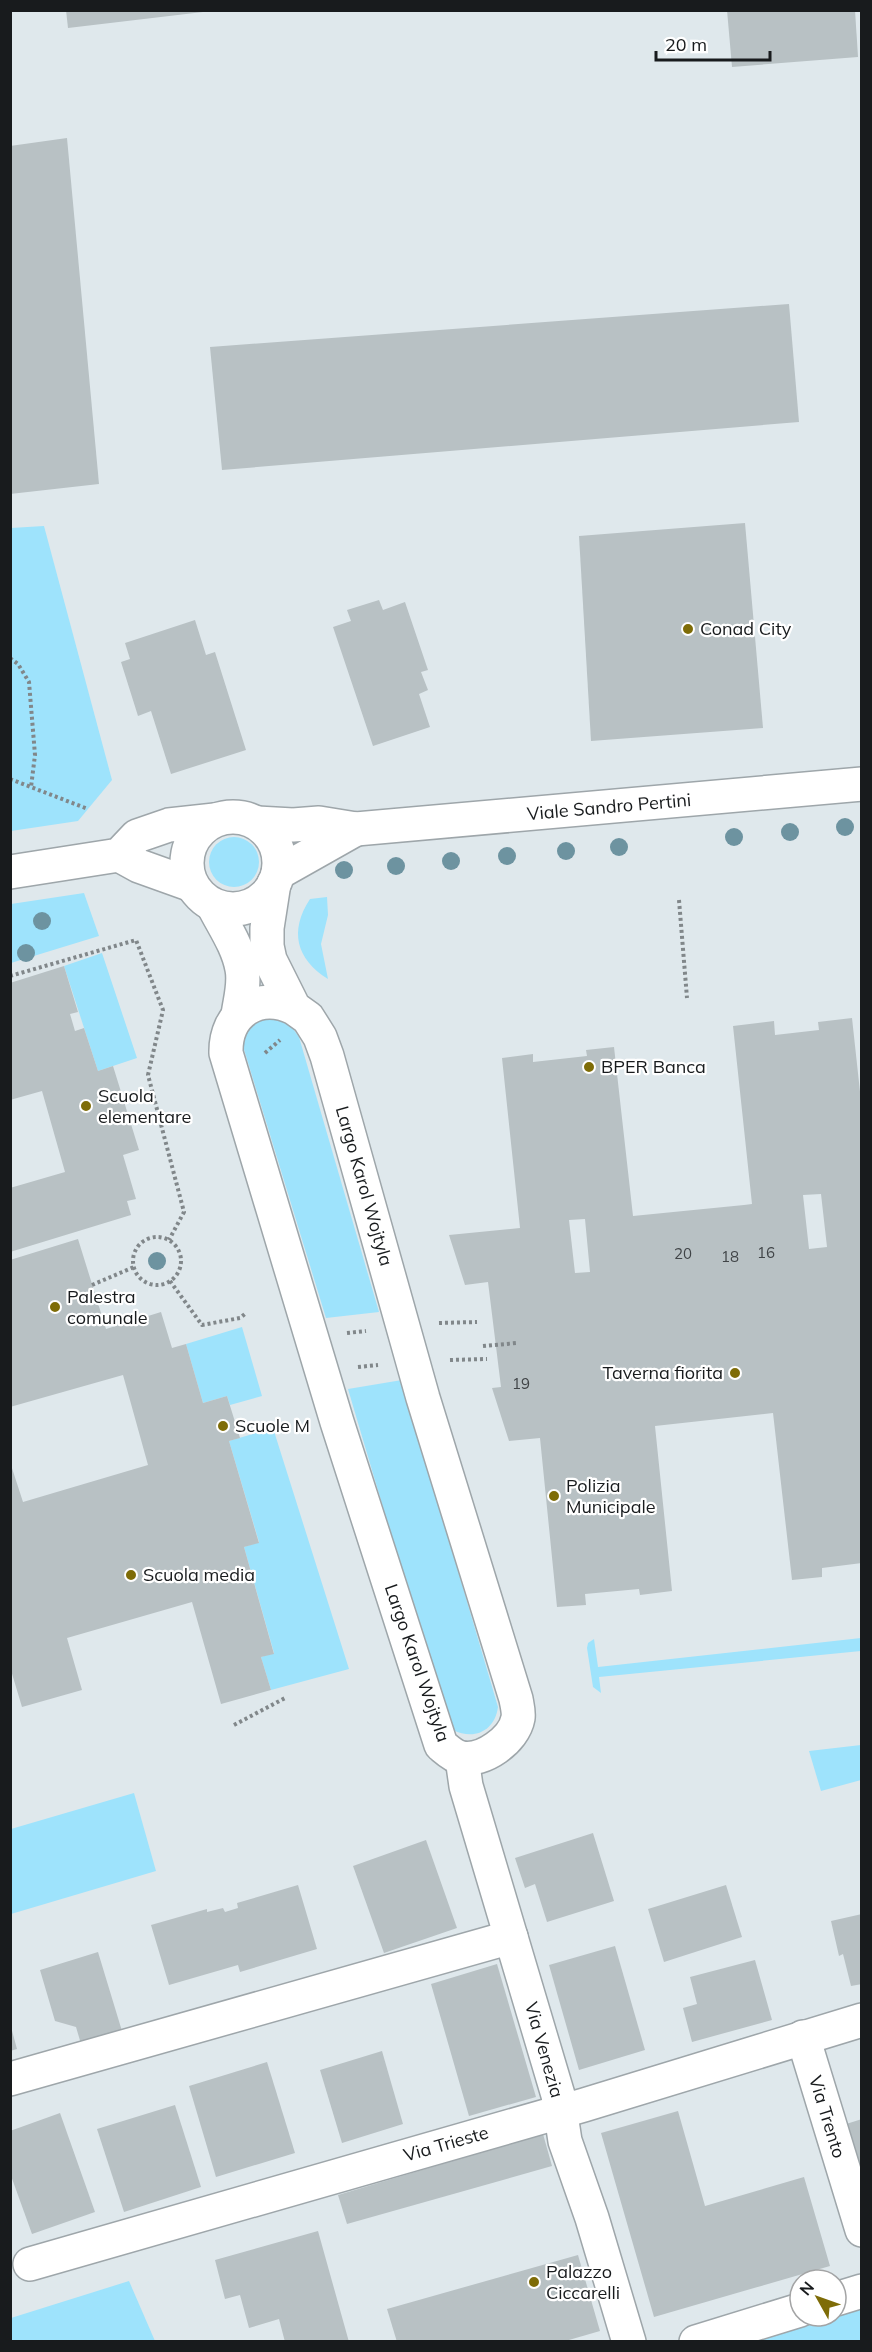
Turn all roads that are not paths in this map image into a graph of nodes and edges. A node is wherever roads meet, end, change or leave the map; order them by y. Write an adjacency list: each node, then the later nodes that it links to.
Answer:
1 (861, 784): 4 (street, Viale Sandro Pertini)
2 (215, 820): 3 (street); 5 (street); 8 (street)
3 (257, 823): 4 (street, Viale Sandro Pertini); 7 (street)
4 (356, 829): 7 (street, Viale Sandro Pertini)
5 (119, 855): 6 (street); 8 (street)
6 (10, 872)
7 (276, 878): 8 (street); 10 (street, Largo Karol Wojtyla)
8 (203, 895): 9 (street, Largo Karol Wojtyla)
9 (238, 1015): 10 (street); 11 (street, Largo Karol Wojtyla)
10 (289, 1022): 11 (street, Largo Karol Wojtyla)
11 (462, 1758): 12 (street, Via Venezia)
12 (511, 1937): 15 (street); 16 (street, Via Venezia)
13 (861, 2020): 14 (street, Via Trieste)
14 (803, 2037): 16 (street, Via Trieste); 17 (street, Via Trento)
15 (10, 2079)
16 (560, 2111): 18 (street, Via Trieste); 20 (street, Via Venezia)
17 (861, 2230)
18 (30, 2264)
19 (788, 2314): 21 (street)
20 (629, 2342)
21 (696, 2342)

